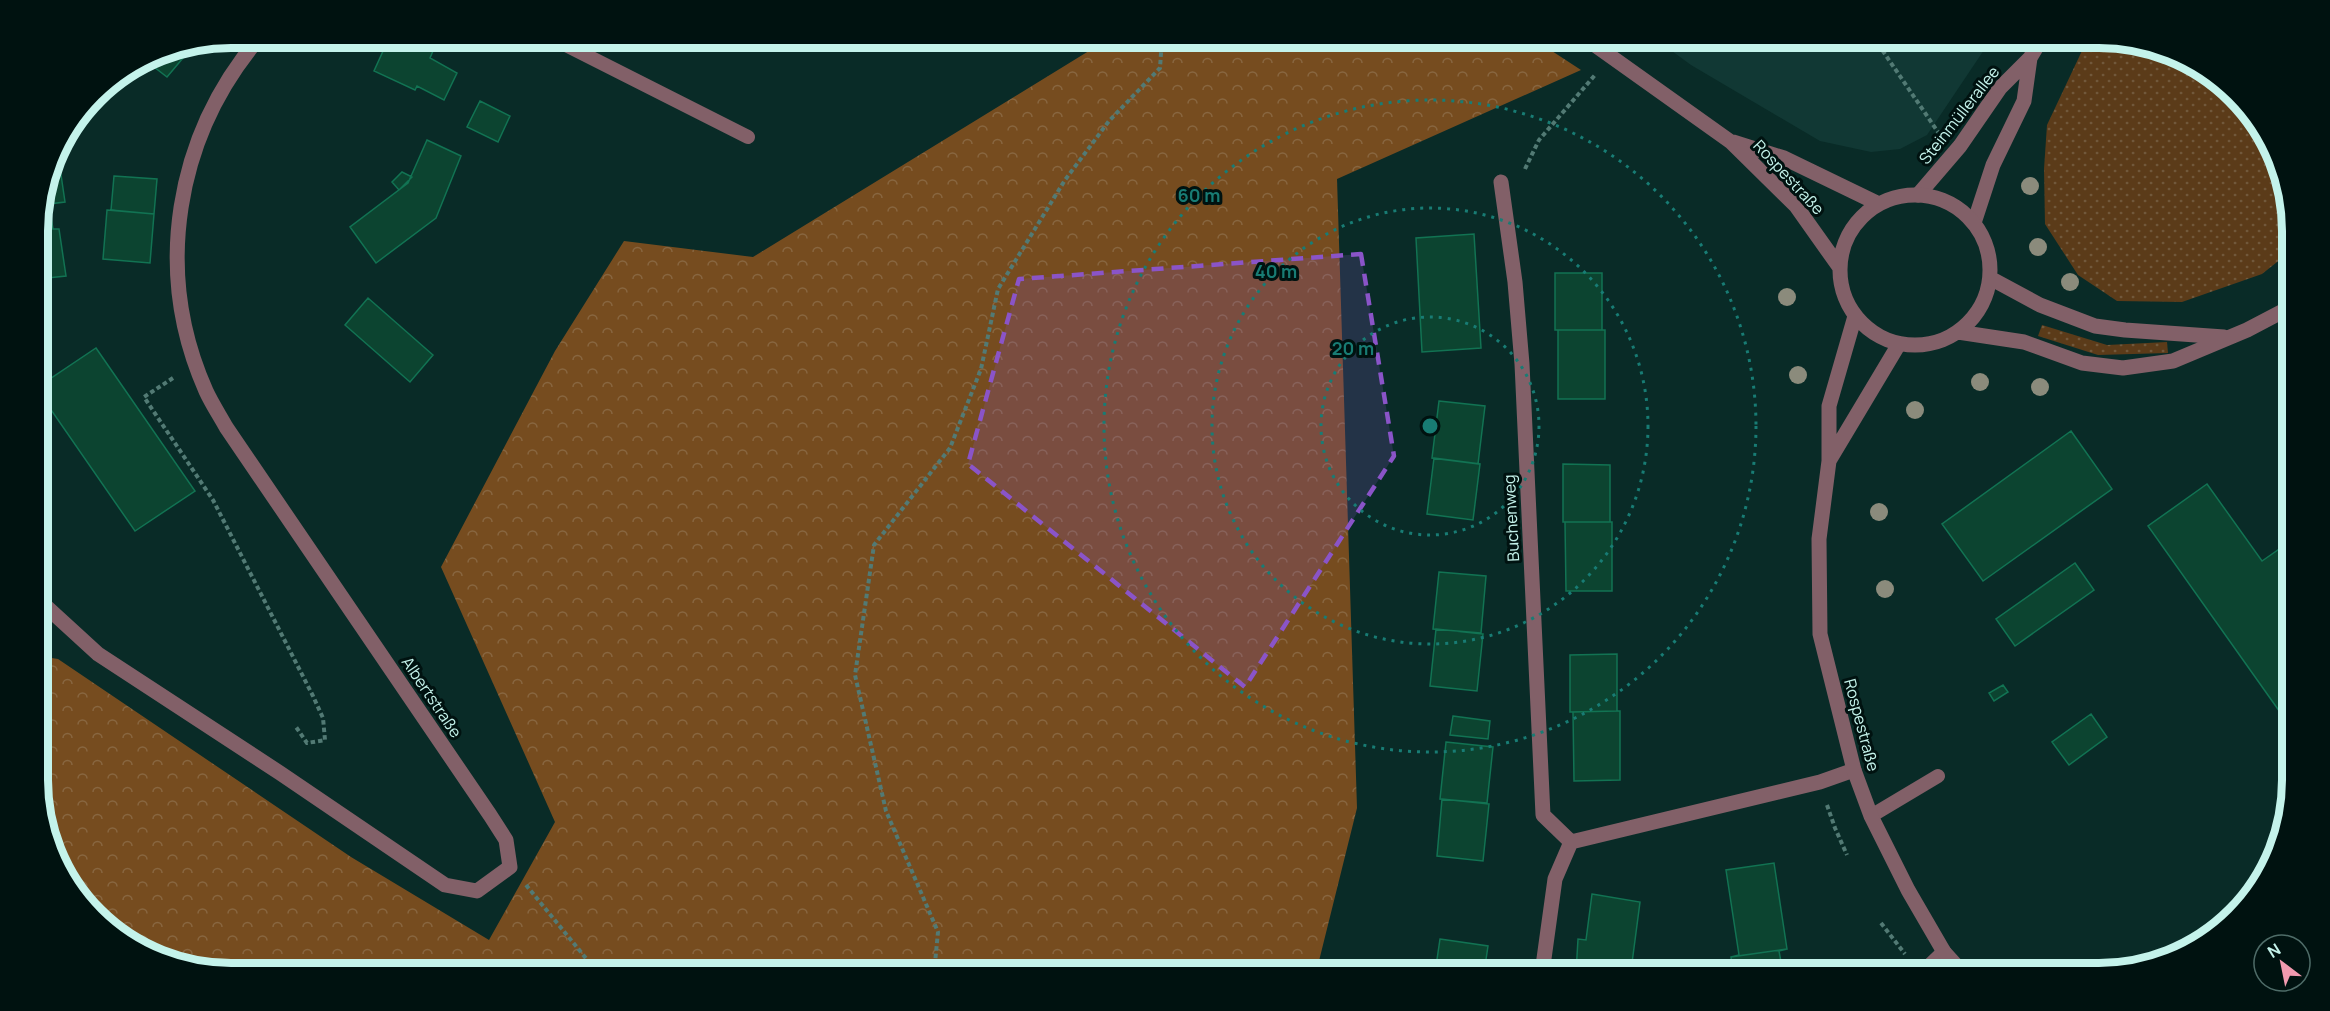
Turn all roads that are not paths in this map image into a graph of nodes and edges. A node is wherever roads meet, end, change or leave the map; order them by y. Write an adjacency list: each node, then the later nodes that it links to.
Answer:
1 (250, 48): 20 (street, Albertstraße)
2 (572, 48): 6 (lane)
3 (1600, 48): 7 (street, Rospestraße)
4 (2036, 48): 5 (street, Steinmüllerallee)
5 (2030, 58): 9 (street, Steinmüllerallee); 11 (street, Steinmüllerallee)
6 (748, 137)
7 (1731, 142): 10 (street, Rospestraße); 12 (street, Rospestraße)
8 (1501, 182): 24 (street, Buchenweg)
9 (1918, 195): 10 (street, Rospestraße); 11 (street, Rospestraße)
10 (1879, 204): 12 (street, Rospestraße)
11 (1974, 223): 13 (street, Rospestraße)
12 (1840, 268): 15 (street, Rospestraße)
13 (1990, 278): 16 (street, Rospestraße); 17 (street)
14 (2282, 313): 17 (street)
15 (1856, 316): 18 (street, Rospestraße); 19 (street, Rospestraße)
16 (1958, 332): 17 (street); 18 (street, Rospestraße)
17 (2228, 337)
18 (1899, 344): 19 (street, Rospestraße)
19 (1829, 461): 21 (street, Rospestraße)
20 (48, 608)
21 (1854, 770): 23 (street, Rospestraße); 24 (street)
22 (1938, 776): 23 (lane)
23 (1871, 816): 25 (street, Rospestraße)
24 (1571, 842): 26 (street)
25 (1944, 952): 27 (street); 28 (street, Rospestraße)
26 (1543, 963)
27 (1932, 963)
28 (1954, 963)

